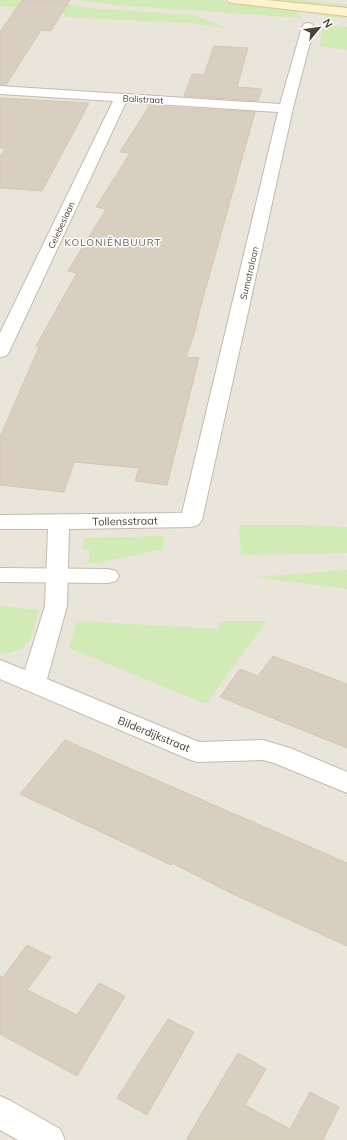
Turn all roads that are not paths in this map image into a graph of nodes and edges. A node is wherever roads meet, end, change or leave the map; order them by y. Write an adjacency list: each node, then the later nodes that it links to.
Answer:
1 (233, 0): 4 (main road)
2 (318, 0): 3 (main road)
3 (347, 3)
4 (347, 12)
5 (308, 27): 8 (street, Sumatralaan)
6 (0, 90): 7 (street, Balistraat)
7 (121, 98): 8 (street, Balistraat); 9 (street, Celebeslaan)
8 (286, 108): 10 (street, Sumatralaan)
9 (0, 352)
10 (191, 520): 12 (street, Tollensstraat)
11 (0, 522): 12 (street, Tollensstraat)
12 (59, 522): 14 (street)
13 (0, 575): 14 (street)
14 (57, 576): 15 (street); 17 (street)
15 (108, 576)
16 (0, 669): 17 (street, Bilderdijkstraat)
17 (33, 684): 18 (street, Bilderdijkstraat)
18 (347, 783)
19 (0, 1112): 20 (street)
20 (49, 1140)

